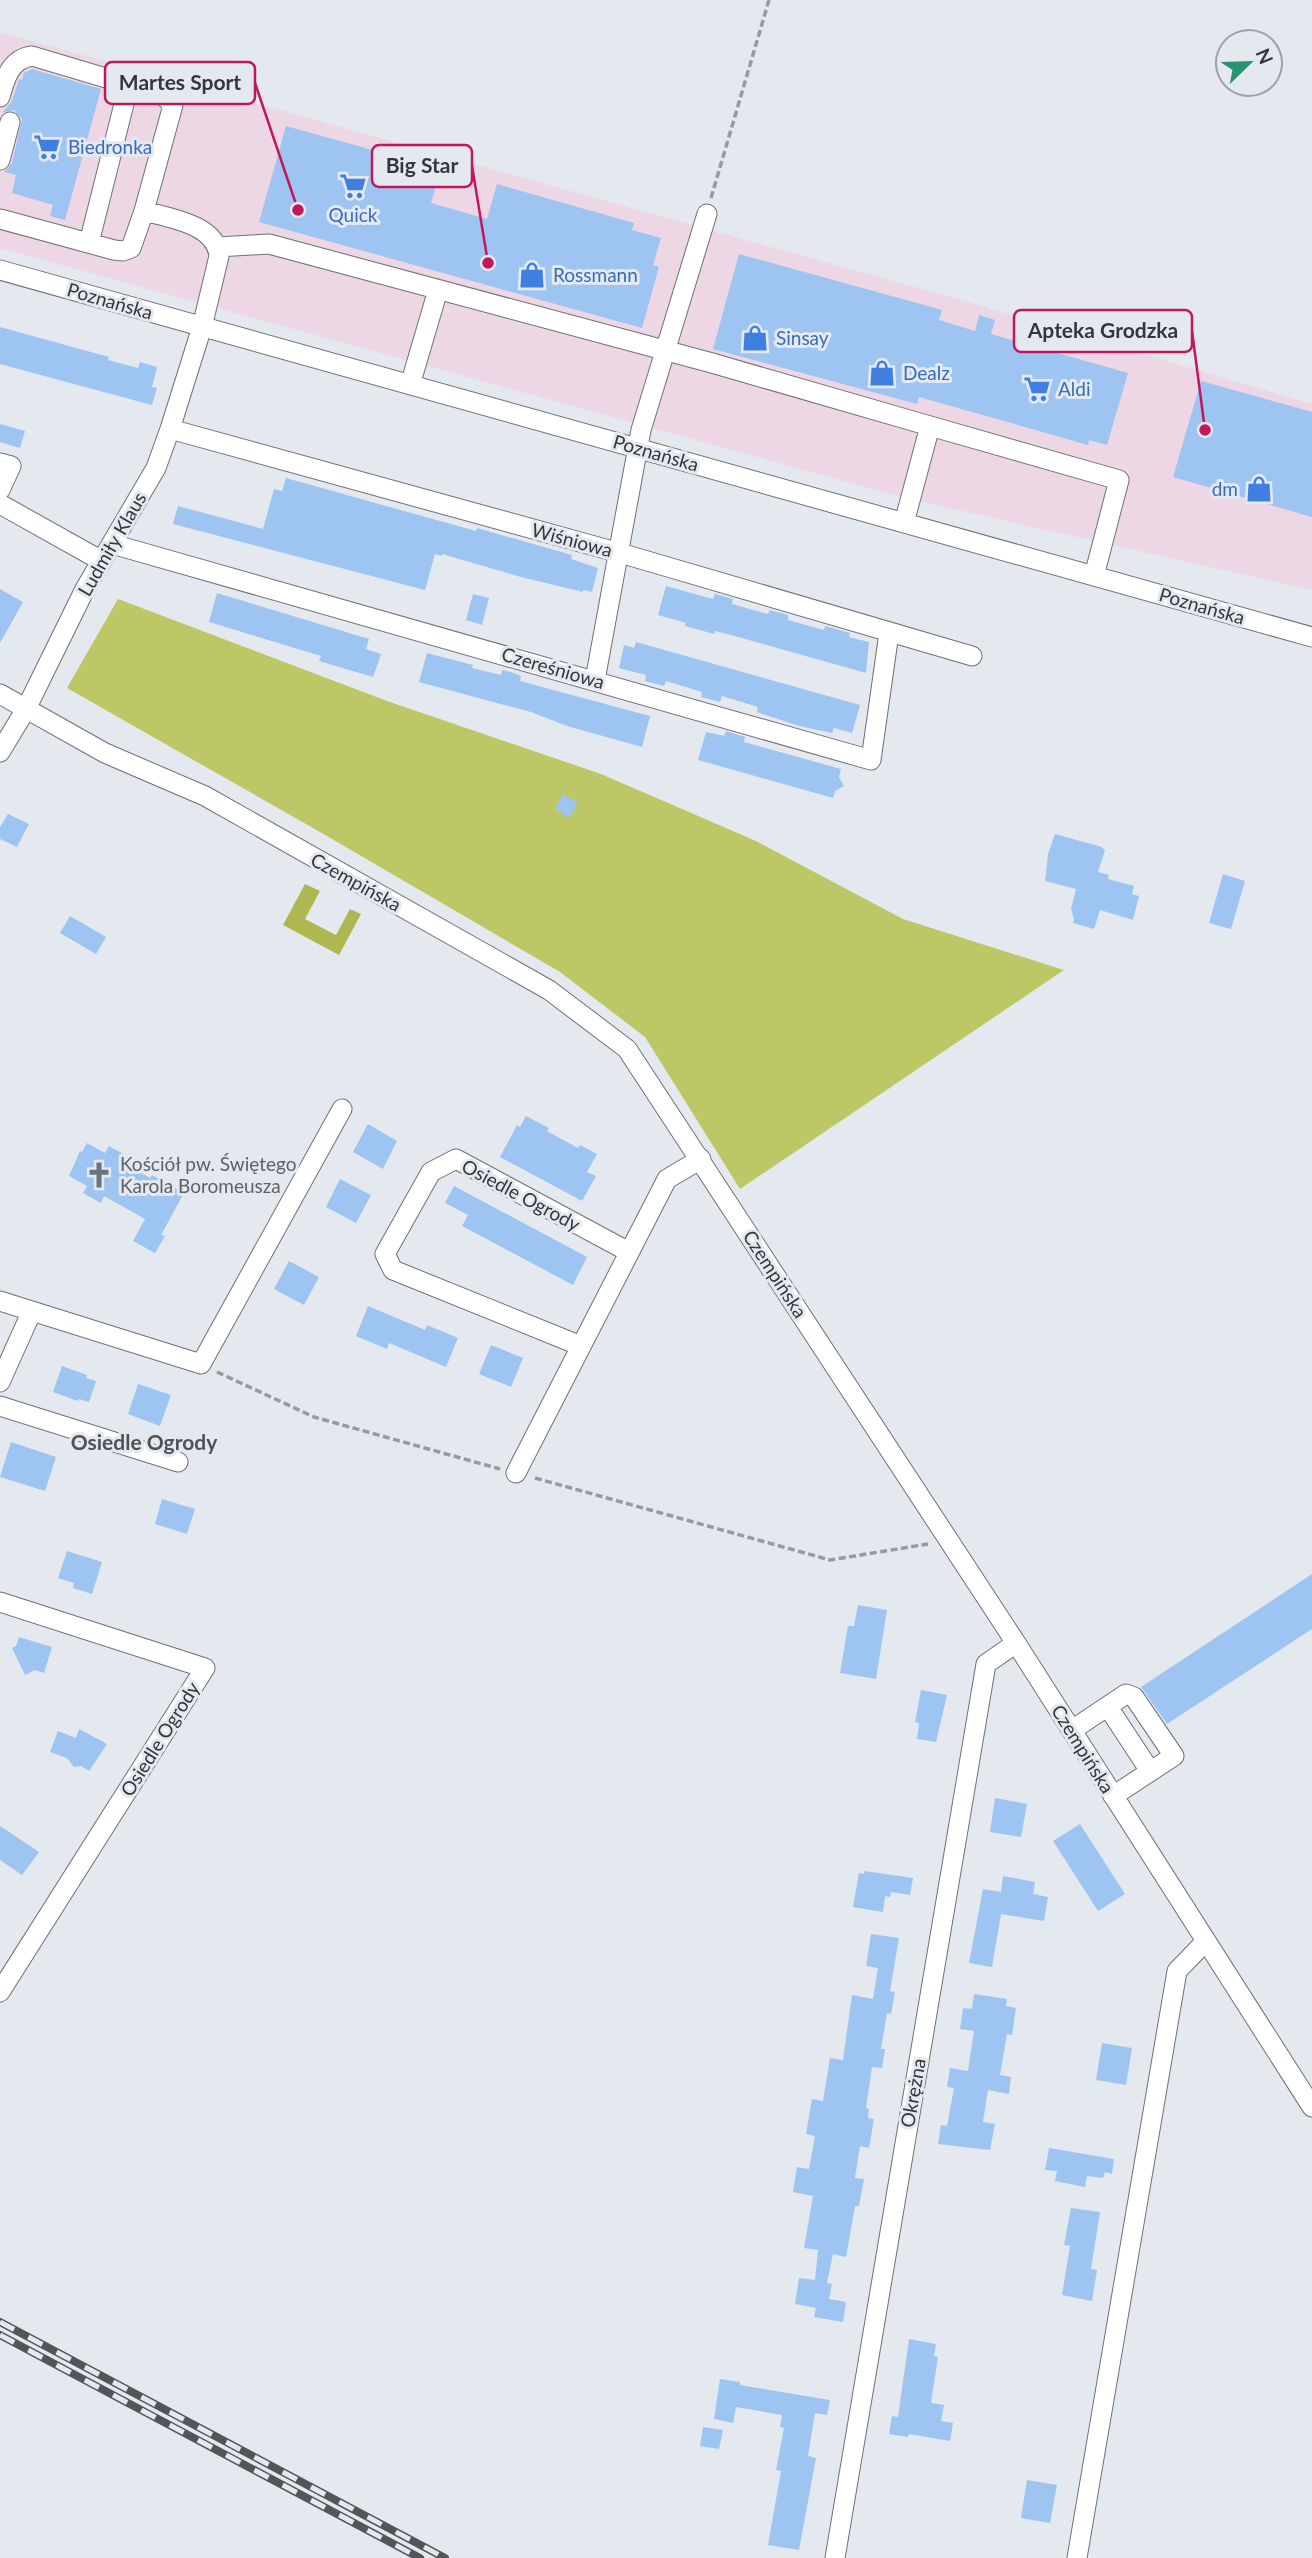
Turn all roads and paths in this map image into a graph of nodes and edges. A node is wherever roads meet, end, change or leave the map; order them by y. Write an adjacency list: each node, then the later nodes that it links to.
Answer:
1 (769, 0): 7 (path)
2 (130, 84): 3 (street); 6 (street); 9 (street)
3 (0, 97)
4 (10, 121): 5 (street)
5 (0, 160)
6 (144, 211): 9 (street); 10 (street)
7 (707, 214): 14 (street)
8 (0, 219): 9 (street)
9 (89, 243)
10 (217, 247): 12 (street); 13 (street, Ludmiły Klaus)
11 (0, 270): 13 (street, Poznańska)
12 (438, 290): 14 (street); 15 (street)
13 (202, 327): 15 (street, Poznańska); 17 (street, Ludmiły Klaus)
14 (665, 351): 16 (street); 18 (street)
15 (410, 385): 18 (street, Poznańska)
16 (930, 426): 22 (street); 26 (street)
17 (170, 429): 23 (street, Ludmiły Klaus); 24 (street, Wiśniowa)
18 (638, 448): 22 (street, Poznańska); 24 (street)
19 (0, 463): 20 (street)
20 (0, 490)
21 (0, 504): 25 (street)
22 (904, 523): 26 (street, Poznańska)
23 (112, 544): 25 (street, Ludmiły Klaus); 30 (street, Czereśniowa)
24 (620, 553): 27 (street, Wiśniowa); 30 (street)
25 (100, 560): 32 (street, Ludmiły Klaus)
26 (1094, 576): 28 (street, Poznańska)
27 (889, 633): 29 (street, Wiśniowa); 30 (street, Czereśniowa)
28 (1312, 637)
29 (972, 656)
30 (595, 680)
31 (0, 694): 32 (street, Czempińska)
32 (26, 709): 33 (street, Ludmiły Klaus); 35 (street, Czempińska)
33 (0, 752)
34 (342, 1109): 40 (street)
35 (701, 1159): 36 (street); 47 (street, Czempińska)
36 (629, 1252): 39 (street); 39 (street, Osiedle Ogrody)
37 (0, 1301): 38 (street)
38 (32, 1311): 40 (street); 41 (street)
39 (581, 1346): 44 (street)
40 (201, 1364): 44 (path)
41 (0, 1382)
42 (0, 1406): 43 (street)
43 (178, 1462)
44 (516, 1473): 45 (path)
45 (924, 1536)
46 (0, 1602): 53 (street, Osiedle Ogrody)
47 (1016, 1643): 49 (street, Czempińska); 55 (street, Okrężna)
48 (1113, 1703): 49 (street); 50 (street); 50 (street)
49 (1072, 1730): 51 (street, Czempińska)
50 (1155, 1768): 51 (street)
51 (1113, 1796): 52 (street, Czempińska)
52 (1205, 1942): 54 (street, Czempińska); 56 (street)
53 (0, 1992)
54 (1312, 2106)
55 (835, 2558)
56 (1077, 2558)

